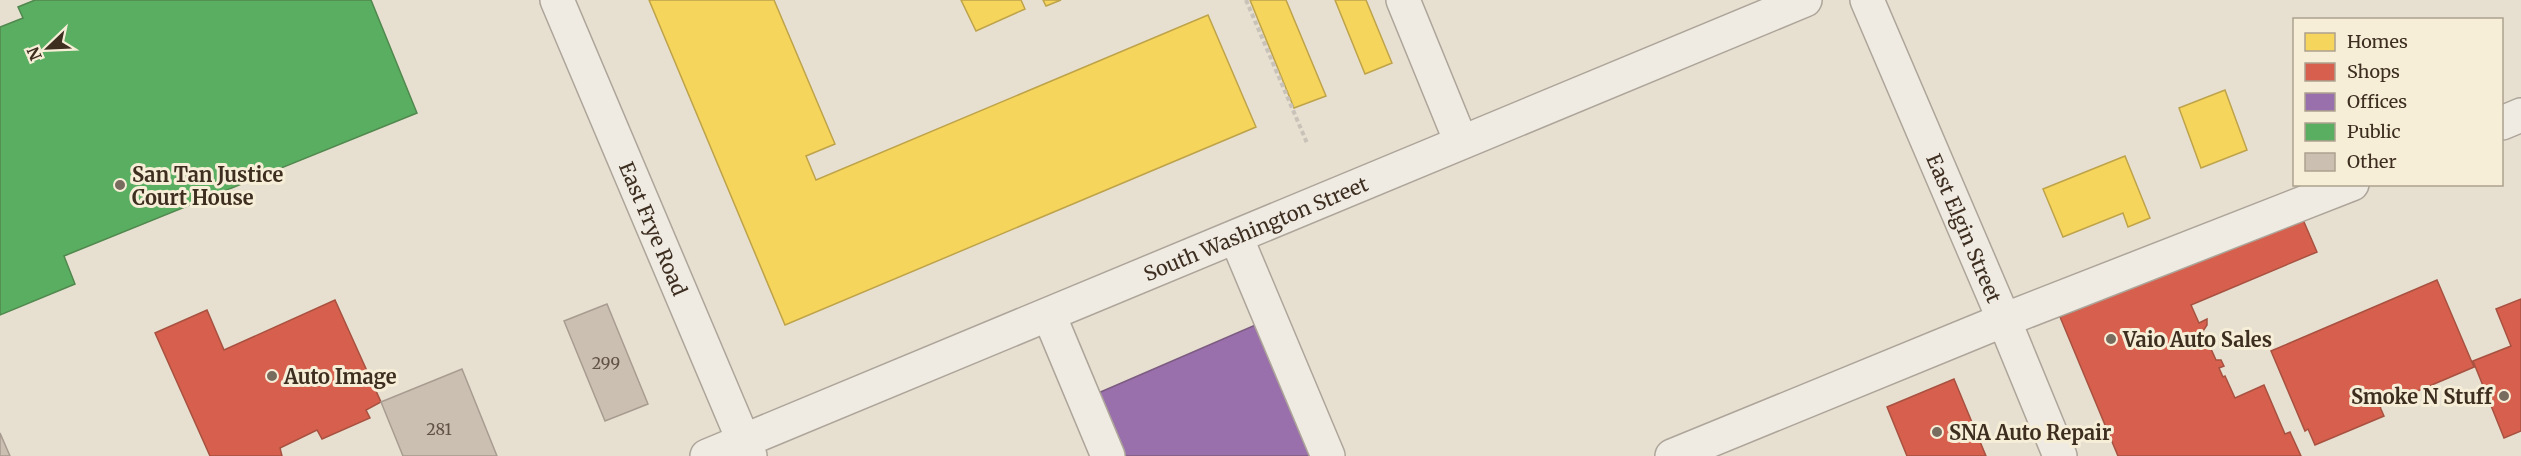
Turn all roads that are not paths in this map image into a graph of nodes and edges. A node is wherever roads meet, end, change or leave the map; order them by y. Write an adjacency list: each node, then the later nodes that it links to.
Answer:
1 (557, 0): 12 (street, East Frye Road)
2 (1403, 0): 7 (street)
3 (1805, 0): 7 (street, South Washington Street)
4 (1867, 0): 11 (street, East Elgin Street)
5 (2521, 115): 6 (street)
6 (2503, 123)
7 (1461, 142): 9 (street, South Washington Street)
8 (2347, 186): 11 (street)
9 (1236, 237): 10 (street, South Washington Street); 15 (street)
10 (1048, 315): 12 (street, South Washington Street); 14 (street)
11 (2004, 320): 16 (street); 17 (street, East Elgin Street)
12 (747, 448): 13 (street, South Washington Street)
13 (707, 456)
14 (1108, 456)
15 (1328, 456)
16 (1672, 456)
17 (2060, 456)

